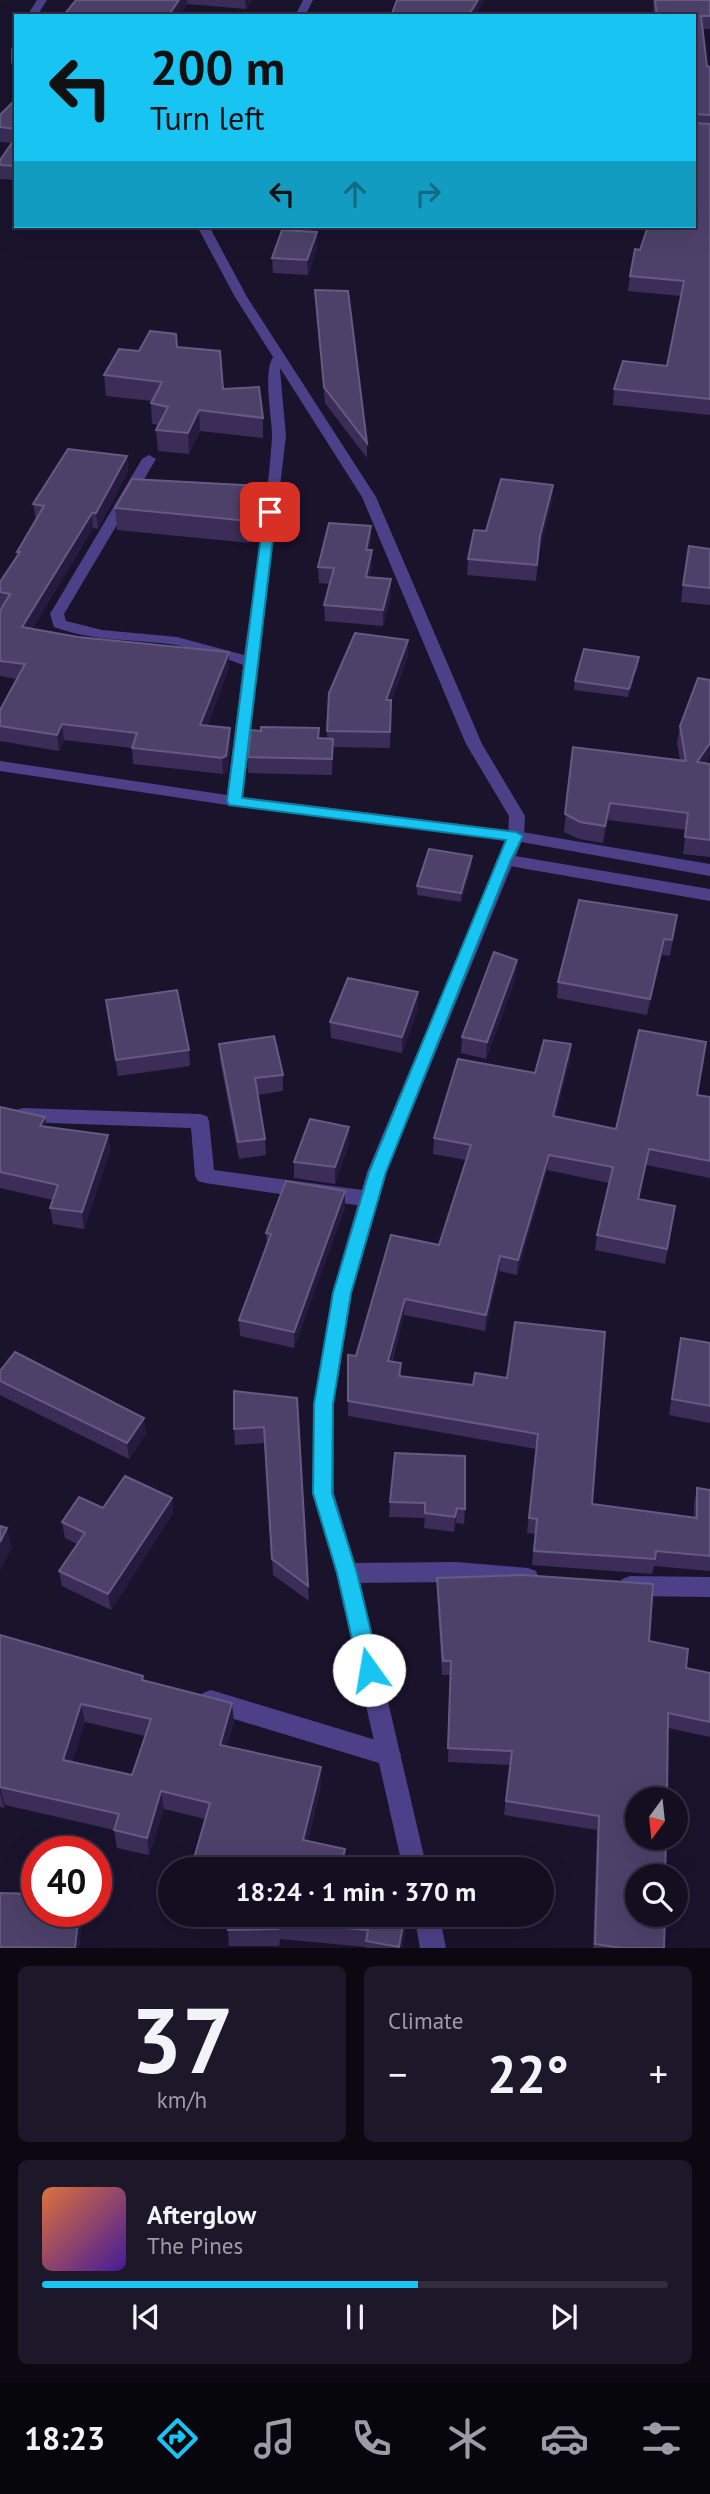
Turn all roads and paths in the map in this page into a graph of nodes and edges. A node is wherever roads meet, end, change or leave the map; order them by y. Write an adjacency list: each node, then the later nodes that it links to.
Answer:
1 (204, 228): 2 (street)
2 (279, 355): 4 (street); 7 (street)
3 (149, 458): 4 (street)
4 (251, 663): 6 (street)
5 (0, 766): 6 (street)
6 (234, 801): 7 (street)
7 (516, 836): 8 (street); 9 (street)
8 (504, 860): 10 (street); 12 (street)
9 (710, 870)
10 (710, 895)
11 (23, 1115): 12 (street)
12 (370, 1199): 13 (street)
13 (347, 1573): 14 (street); 18 (street)
14 (551, 1579)
15 (604, 1584): 16 (street)
16 (710, 1587)
17 (195, 1696): 18 (street)
18 (389, 1755): 19 (street)
19 (412, 1857)
20 (428, 1927): 21 (street)
21 (433, 1948)

